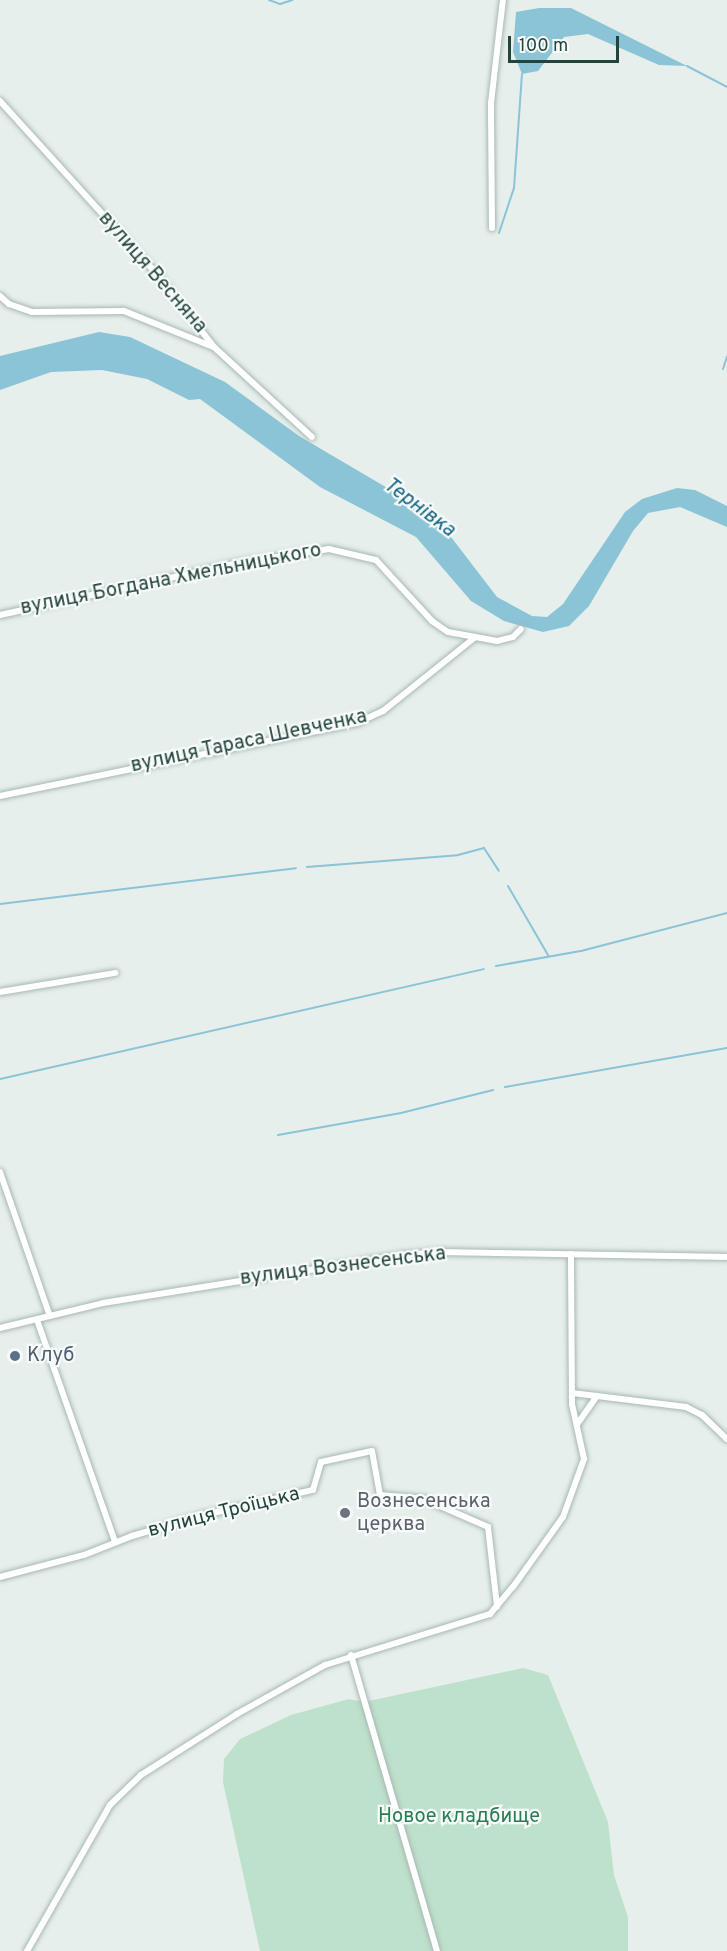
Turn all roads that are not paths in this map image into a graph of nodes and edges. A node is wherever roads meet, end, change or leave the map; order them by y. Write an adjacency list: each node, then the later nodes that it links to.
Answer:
1 (503, 0): 3 (street)
2 (0, 101): 5 (street, вулиця Весняна)
3 (492, 228)
4 (0, 296): 5 (street)
5 (214, 347): 6 (street, вулиця Весняна)
6 (312, 437)
7 (0, 615): 9 (street, вулиця Богдана Хмельницького)
8 (521, 628): 9 (street, вулиця Богдана Хмельницького)
9 (474, 638): 10 (street, вулиця Тараса Шевченка)
10 (0, 796)
11 (115, 973): 12 (street)
12 (0, 992)
13 (0, 1172): 16 (street)
14 (571, 1254): 15 (street, вулиця Вознесенська); 16 (street, вулиця Вознесенська); 19 (street)
15 (727, 1257)
16 (50, 1316): 17 (street, вулиця Вознесенська)
17 (37, 1320): 18 (street, вулиця Вознесенська); 23 (street)
18 (0, 1328)
19 (572, 1394): 20 (street); 21 (street)
20 (597, 1396): 21 (street); 22 (street)
21 (578, 1423): 25 (street)
22 (727, 1439)
23 (115, 1542): 24 (street, вулиця Троїцька); 25 (street, вулиця Троїцька)
24 (0, 1577)
25 (497, 1607): 26 (street)
26 (351, 1655): 27 (street); 28 (street)
27 (27, 1951)
28 (437, 1951)

